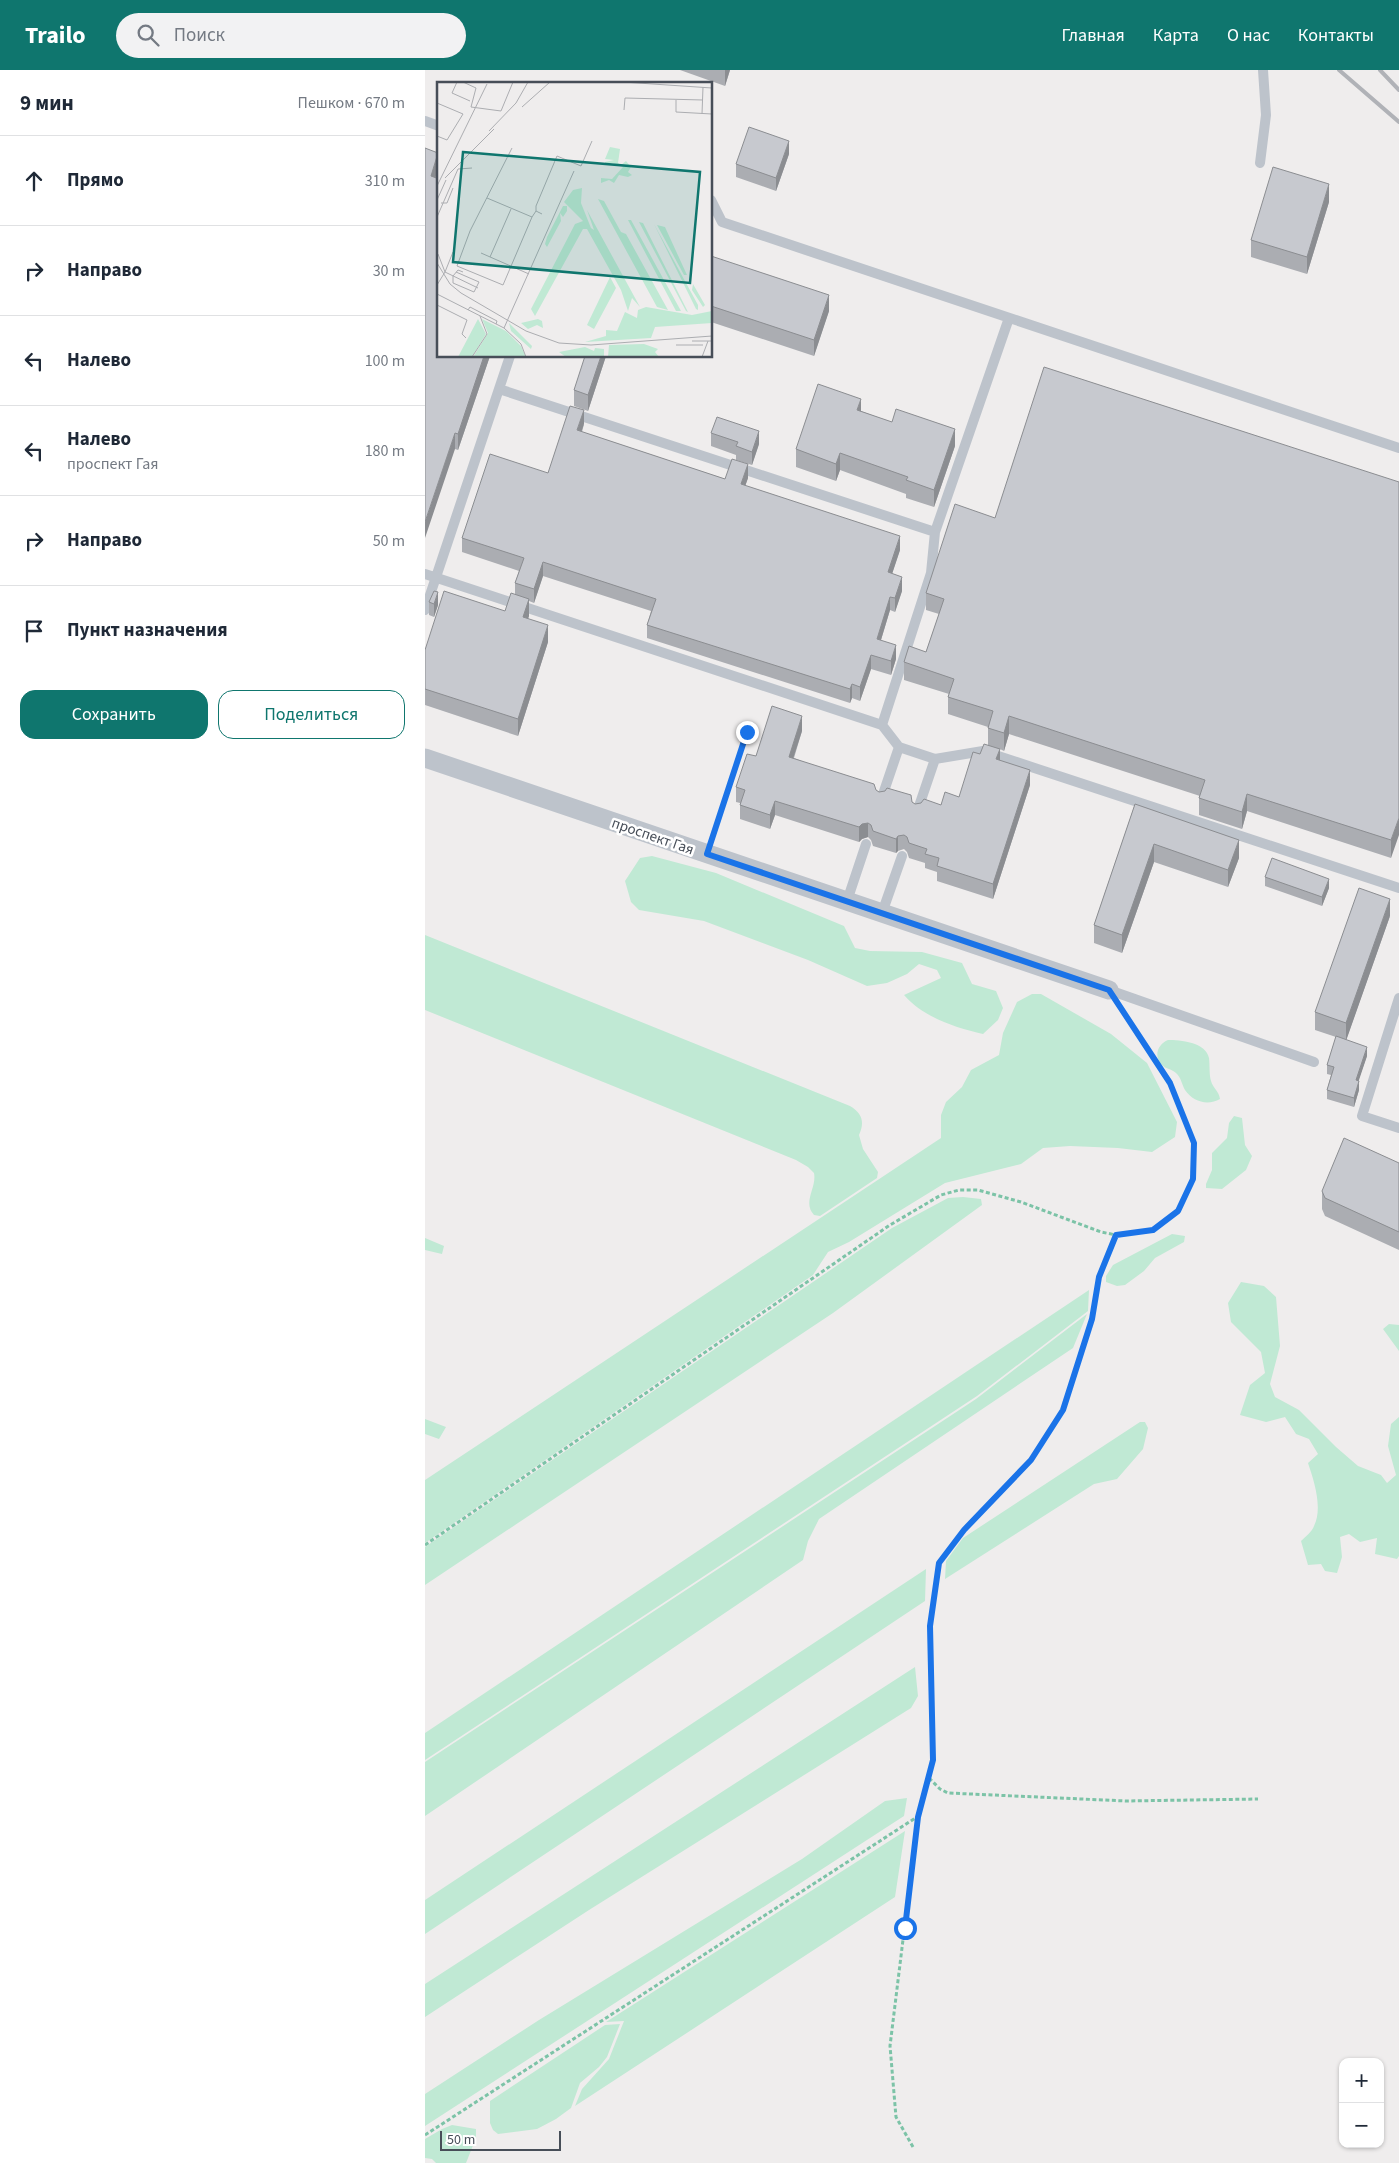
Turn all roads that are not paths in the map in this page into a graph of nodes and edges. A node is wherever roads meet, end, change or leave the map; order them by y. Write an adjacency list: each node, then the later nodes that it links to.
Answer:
1 (1263, 70): 4 (lane)
2 (425, 121): 3 (lane)
3 (437, 125)
4 (1260, 163)
5 (713, 204): 6 (lane)
6 (1009, 318): 9 (lane); 10 (lane)
7 (509, 358): 8 (lane)
8 (499, 389): 10 (lane); 12 (lane)
9 (1399, 448)
10 (935, 532): 14 (lane)
11 (425, 574): 12 (lane)
12 (437, 577): 13 (lane); 14 (lane)
13 (425, 610)
14 (882, 725): 15 (lane)
15 (899, 747): 17 (lane); 18 (lane)
16 (425, 758): 23 (street, проспект Гая)
17 (935, 759): 19 (lane); 22 (lane)
18 (881, 800)
19 (917, 812)
20 (866, 844): 23 (lane)
21 (902, 856): 24 (lane)
22 (1399, 888)
23 (847, 901): 24 (street, проспект Гая)
24 (882, 913): 25 (street, проспект Гая)
25 (1109, 990): 27 (lane)
26 (1399, 998): 28 (lane)
27 (1314, 1062)
28 (1399, 1128)

